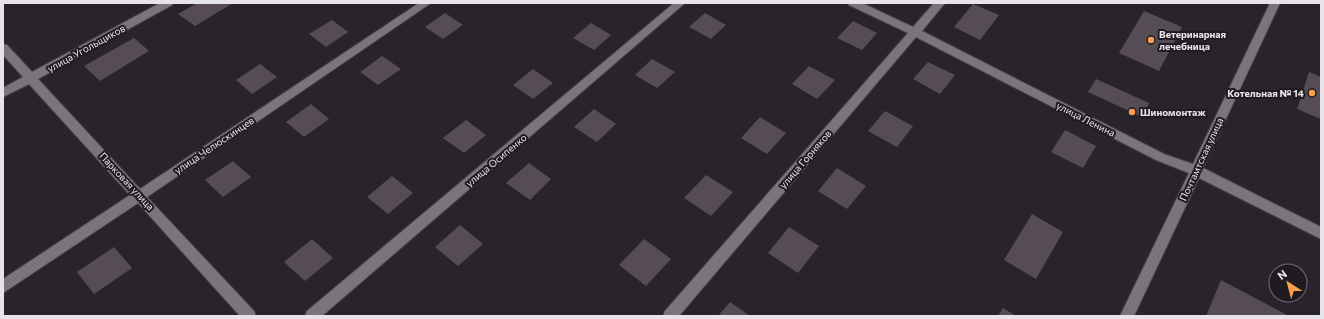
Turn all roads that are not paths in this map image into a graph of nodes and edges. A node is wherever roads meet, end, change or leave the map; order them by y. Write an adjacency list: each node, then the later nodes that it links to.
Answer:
1 (168, 3): 9 (street, улица Угольщиков)
2 (426, 3): 12 (street, улица Челюскинцев)
3 (680, 3): 16 (street, улица Осипенко)
4 (852, 3): 7 (street, улица Ленина)
5 (940, 3): 7 (street, улица Горняков)
6 (1275, 3): 11 (street, Почтамтская улица)
7 (915, 32): 11 (street, улица Ленина); 17 (street, улица Горняков)
8 (3, 48): 9 (street, Парковая улица)
9 (31, 78): 10 (street, улица Угольщиков); 12 (street, Парковая улица)
10 (3, 93)
11 (1195, 170): 13 (street, улица Ленина); 18 (street, Почтамтская улица)
12 (140, 195): 14 (street, улица Челюскинцев); 15 (street, Парковая улица)
13 (1321, 233)
14 (3, 287)
15 (249, 316)
16 (312, 316)
17 (670, 316)
18 (1127, 316)

